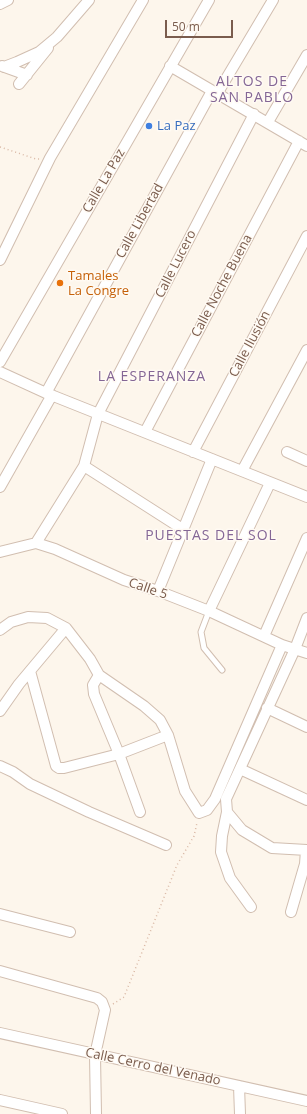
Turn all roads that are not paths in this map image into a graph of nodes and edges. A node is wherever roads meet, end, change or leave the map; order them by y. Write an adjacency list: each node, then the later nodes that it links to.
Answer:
1 (8, 0): 6 (street)
2 (143, 0): 18 (street)
3 (209, 0): 10 (street, Calle La Paz)
4 (273, 0): 13 (street, Calle Libertad)
5 (87, 1): 7 (street)
6 (0, 4)
7 (57, 37): 9 (street); 11 (street)
8 (307, 55): 15 (street)
9 (2, 66): 11 (street)
10 (170, 66): 13 (street); 20 (street, Calle La Paz)
11 (27, 75): 12 (street)
12 (19, 84)
13 (214, 92): 14 (street); 22 (street, Calle Libertad)
14 (254, 114): 15 (street); 23 (street, Calle Lucero)
15 (268, 122): 16 (street)
16 (303, 143): 24 (street, Calle Noche Buena)
17 (307, 236): 25 (street, Calle Ilusión)
18 (0, 260)
19 (307, 350): 30 (street)
20 (0, 362)
21 (1, 375): 22 (street)
22 (49, 394): 23 (street); 32 (street, Calle Libertad)
23 (98, 414): 24 (street); 29 (street, Calle Lucero)
24 (145, 432): 25 (street)
25 (193, 452): 27 (street)
26 (287, 452): 28 (street)
27 (212, 459): 30 (street); 34 (street)
28 (307, 461)
29 (84, 466): 34 (street); 36 (street, Calle Lucero)
30 (242, 471): 31 (street)
31 (270, 483): 33 (street); 39 (street)
32 (0, 487)
33 (307, 497)
34 (184, 530): 38 (street)
35 (307, 538): 43 (street)
36 (36, 543): 37 (street); 38 (street, Calle 5)
37 (0, 552)
38 (158, 591): 39 (street, Calle 5)
39 (209, 611): 43 (street, Calle 5); 47 (lane)
40 (307, 618): 45 (street)
41 (66, 628): 42 (street); 48 (street); 49 (street)
42 (0, 630)
43 (264, 636): 44 (street, Calle 5)
44 (282, 645): 45 (street, Calle 5); 53 (street)
45 (295, 649): 46 (street, Calle 5); 50 (street)
46 (307, 653)
47 (222, 670)
48 (30, 671): 51 (street); 54 (street)
49 (99, 675): 53 (street); 54 (street)
50 (267, 708): 52 (street); 56 (street)
51 (0, 711)
52 (307, 727)
53 (168, 735): 54 (street)
54 (119, 754): 58 (street)
55 (0, 766): 60 (street)
56 (240, 769): 57 (street); 59 (street)
57 (307, 800)
58 (140, 812)
59 (227, 812): 61 (street); 62 (street)
60 (166, 845)
61 (307, 850): 63 (street)
62 (251, 907)
63 (291, 912)
64 (0, 914): 65 (street)
65 (70, 932)
66 (0, 971): 68 (street)
67 (0, 1033): 68 (street, Calle Cerro del Venado)
68 (95, 1055): 69 (street, Calle Cerro del Venado); 73 (street)
69 (239, 1086): 71 (street, Calle Cerro del Venado); 74 (street)
70 (0, 1100): 72 (street)
71 (307, 1101)
72 (62, 1114)
73 (96, 1114)
74 (240, 1114)

